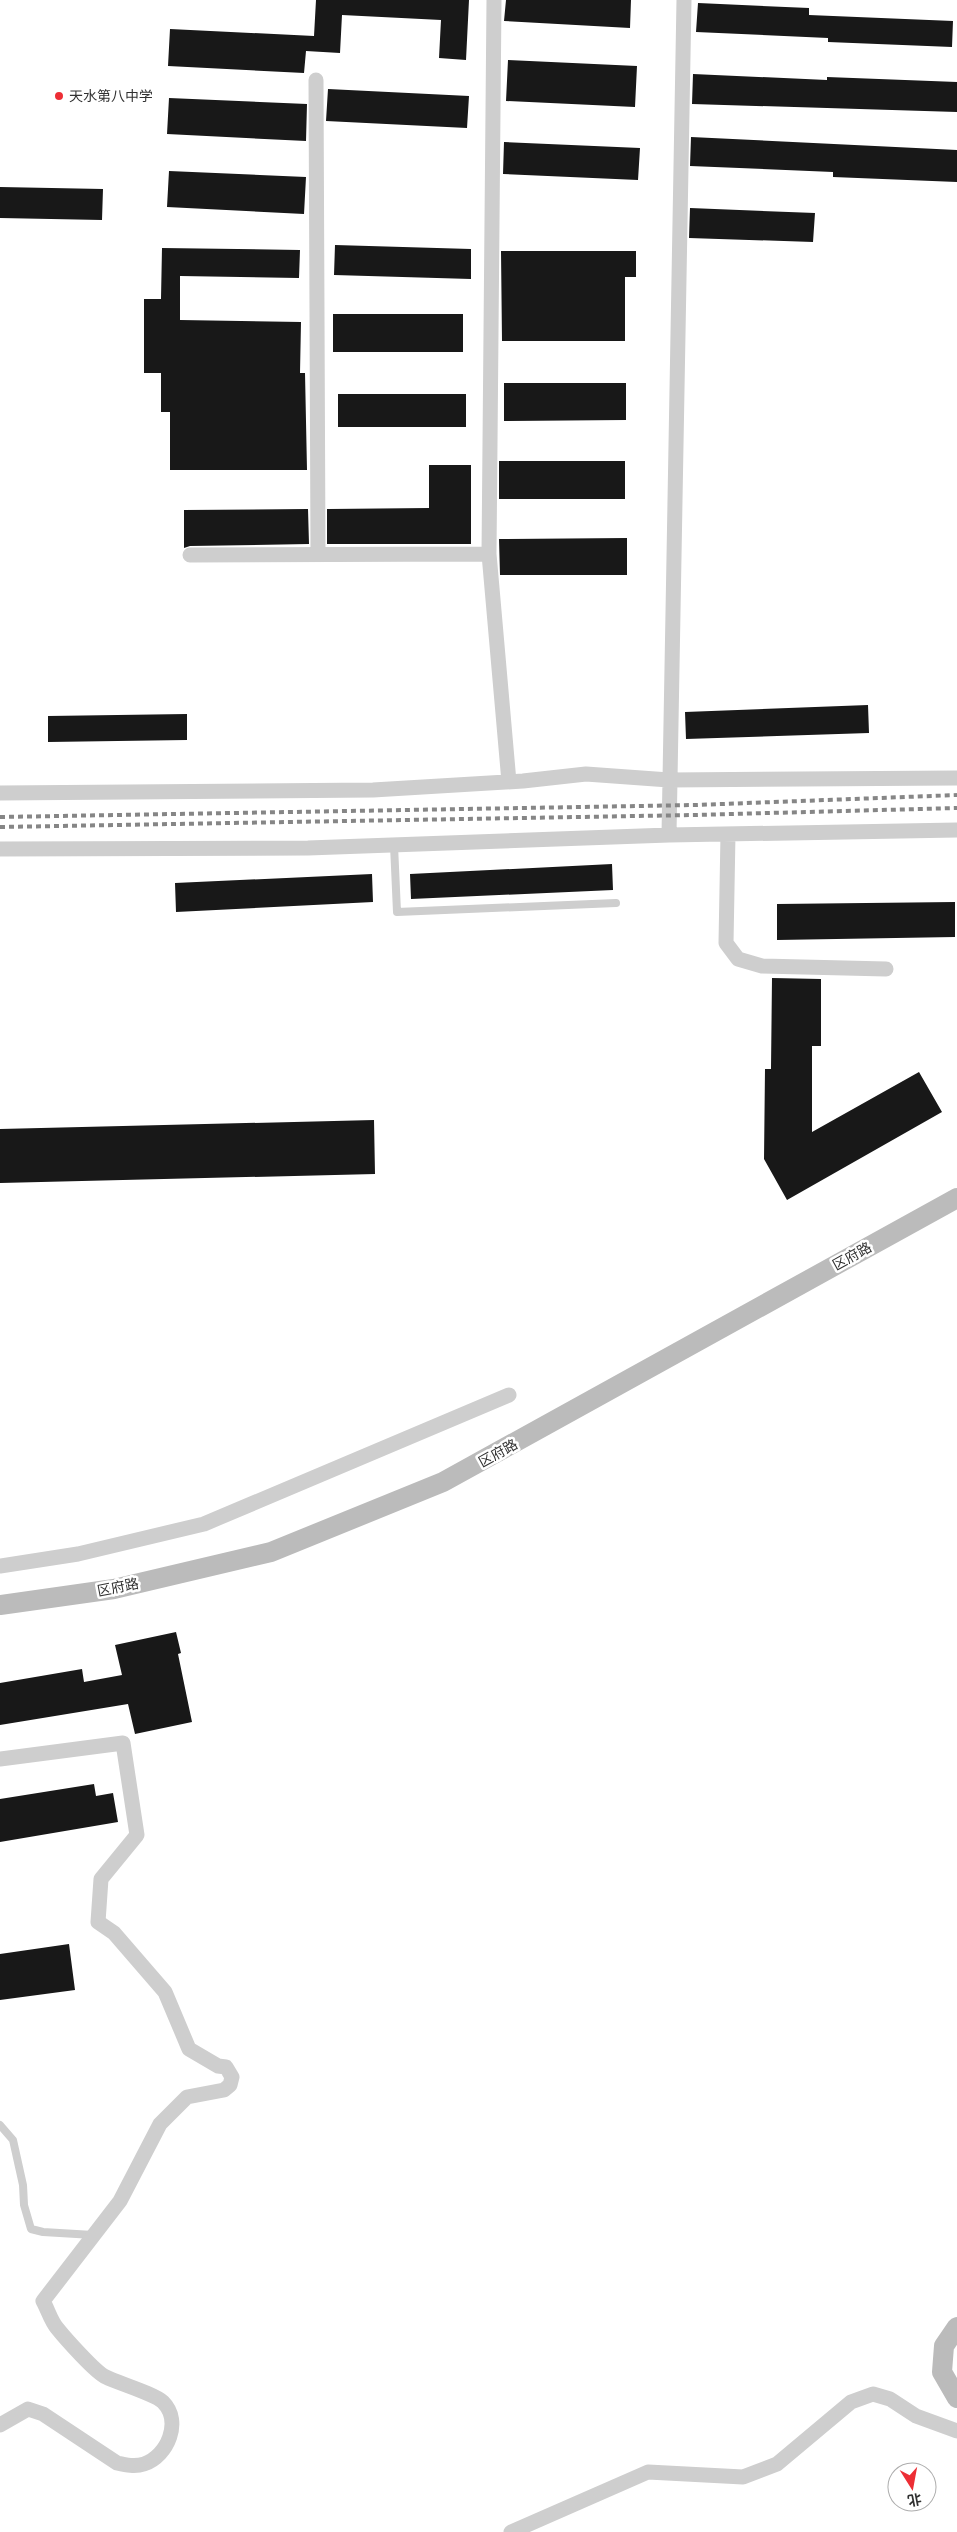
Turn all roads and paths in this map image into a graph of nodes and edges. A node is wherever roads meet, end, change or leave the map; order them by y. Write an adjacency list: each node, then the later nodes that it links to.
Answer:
1 (494, 0): 5 (street)
2 (684, 0): 8 (street)
3 (316, 80): 4 (street)
4 (318, 553): 5 (street); 6 (street)
5 (489, 554): 9 (street)
6 (190, 555)
7 (957, 778): 8 (street)
8 (669, 780): 9 (street); 13 (street)
9 (510, 782): 10 (street)
10 (0, 793)
11 (957, 830): 12 (street)
12 (728, 834): 13 (street); 17 (street)
13 (669, 835): 14 (street)
14 (394, 845): 15 (street); 16 (lane)
15 (0, 848)
16 (616, 903)
17 (886, 969)
18 (957, 1198): 21 (main road, 区府路)
19 (509, 1395): 20 (street)
20 (0, 1566)
21 (0, 1605)
22 (0, 1759): 24 (street)
23 (0, 2125): 24 (lane)
24 (93, 2235): 27 (street)
25 (957, 2327): 26 (main road)
26 (957, 2398)
27 (0, 2425)
28 (957, 2431): 29 (street)
29 (511, 2532)

